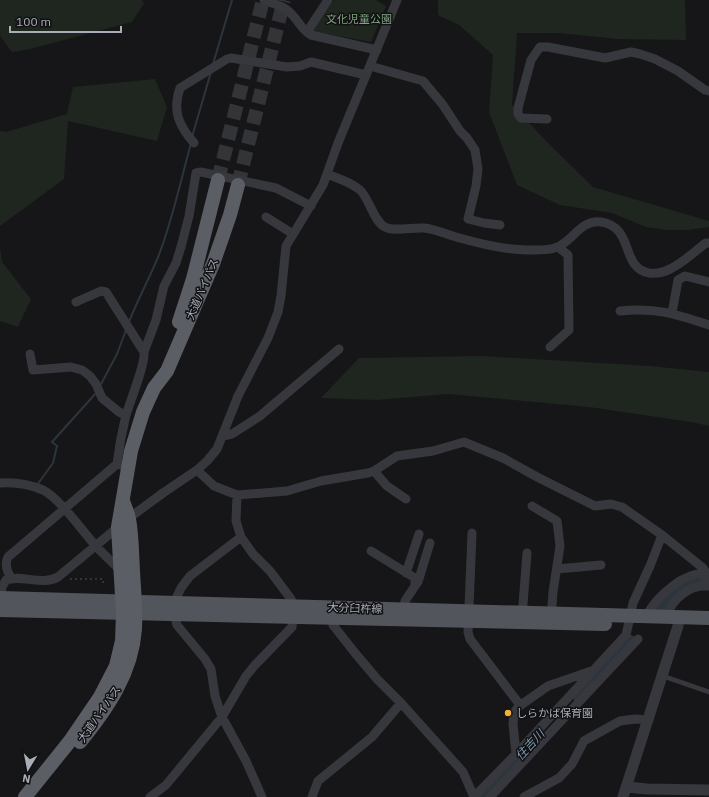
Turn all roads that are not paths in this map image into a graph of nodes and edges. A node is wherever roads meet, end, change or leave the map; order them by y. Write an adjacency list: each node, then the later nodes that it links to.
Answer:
1 (264, 0): 4 (street)
2 (328, 0): 4 (street)
3 (394, 1): 5 (street)
4 (307, 32): 5 (street)
5 (377, 50): 6 (street)
6 (370, 66): 7 (street); 16 (street)
7 (366, 75): 10 (street); 11 (street)
8 (709, 91): 9 (street)
9 (547, 119)
10 (194, 143)
11 (327, 174): 14 (street); 19 (street)
12 (218, 180): 29 (highway, 大道バイパス)
13 (238, 185): 29 (highway, 大道バイパス)
14 (311, 206): 17 (street); 27 (street)
15 (266, 217): 17 (street)
16 (500, 225)
17 (293, 234): 31 (street)
18 (709, 243): 19 (street)
19 (558, 247): 25 (street)
20 (709, 282): 23 (street)
21 (76, 302): 27 (street)
22 (620, 311): 23 (street)
23 (672, 313): 24 (street)
24 (709, 325)
25 (550, 347)
26 (339, 349): 31 (street)
27 (144, 352): 30 (street)
28 (30, 354): 30 (street)
29 (154, 388): 32 (highway, 大道バイパス)
30 (126, 415): 32 (street)
31 (223, 436): 33 (street)
32 (122, 466): 39 (street); 40 (highway, 大道バイパス)
33 (197, 470): 36 (street); 40 (street)
34 (374, 471): 36 (street); 37 (street); 43 (street)
35 (0, 483): 39 (street)
36 (237, 495): 44 (street)
37 (406, 499)
38 (532, 506): 51 (street)
39 (64, 509): 46 (street); 49 (street)
40 (124, 522): 46 (street); 52 (highway, 大道バイパス); 59 (highway, 大道バイパス)
41 (472, 533): 64 (street)
42 (419, 534): 53 (street)
43 (662, 536): 54 (street); 69 (street)
44 (240, 537): 60 (street); 61 (street)
45 (430, 543): 56 (street)
46 (96, 546): 52 (street); 55 (street)
47 (370, 551): 53 (street)
48 (527, 553): 66 (street)
49 (3, 561): 55 (street)
50 (601, 565): 51 (street)
51 (557, 569): 67 (street)
52 (120, 572): 59 (highway, 大道バイパス)
53 (406, 573): 56 (street)
54 (707, 574): 57 (street); 65 (street)
55 (12, 579): 58 (street)
56 (415, 586): 63 (street)
57 (707, 586): 70 (street)
58 (0, 605): 59 (main road, 大分臼杵線)
59 (129, 607): 60 (main road, 大分臼杵線); 83 (highway, 大道バイパス); 84 (highway, 大道バイパス)
60 (174, 608): 61 (main road, 大分臼杵線); 78 (street)
61 (294, 612): 62 (main road, 大分臼杵線); 78 (street)
62 (330, 613): 63 (main road, 大分臼杵線); 76 (street)
63 (404, 614): 64 (main road, 大分臼杵線)
64 (468, 616): 66 (main road, 大分臼杵線); 77 (street)
65 (646, 616): 69 (main road, 大分臼杵線); 70 (main road, 大分臼杵線)
66 (522, 617): 67 (main road, 大分臼杵線)
67 (551, 618): 69 (main road, 大分臼杵線)
68 (709, 618): 70 (main road, 大分臼杵線)
69 (629, 620): 70 (main road, 大分臼杵線); 73 (street)
70 (675, 620): 71 (main road, 大分臼杵線); 74 (street)
71 (709, 628)
72 (638, 639): 89 (street)
73 (595, 669): 77 (street); 80 (street)
74 (663, 676): 75 (lane); 79 (street)
75 (709, 692)
76 (401, 703): 87 (street); 88 (street)
77 (520, 705): 80 (street)
78 (222, 717): 85 (street); 86 (street)
79 (649, 720): 82 (street); 90 (street)
80 (516, 754): 88 (street)
81 (709, 790): 82 (street)
82 (625, 792)
83 (25, 797)
84 (36, 797)
85 (150, 797)
86 (262, 797)
87 (312, 797)
88 (474, 797)
89 (490, 797)
90 (524, 797)

